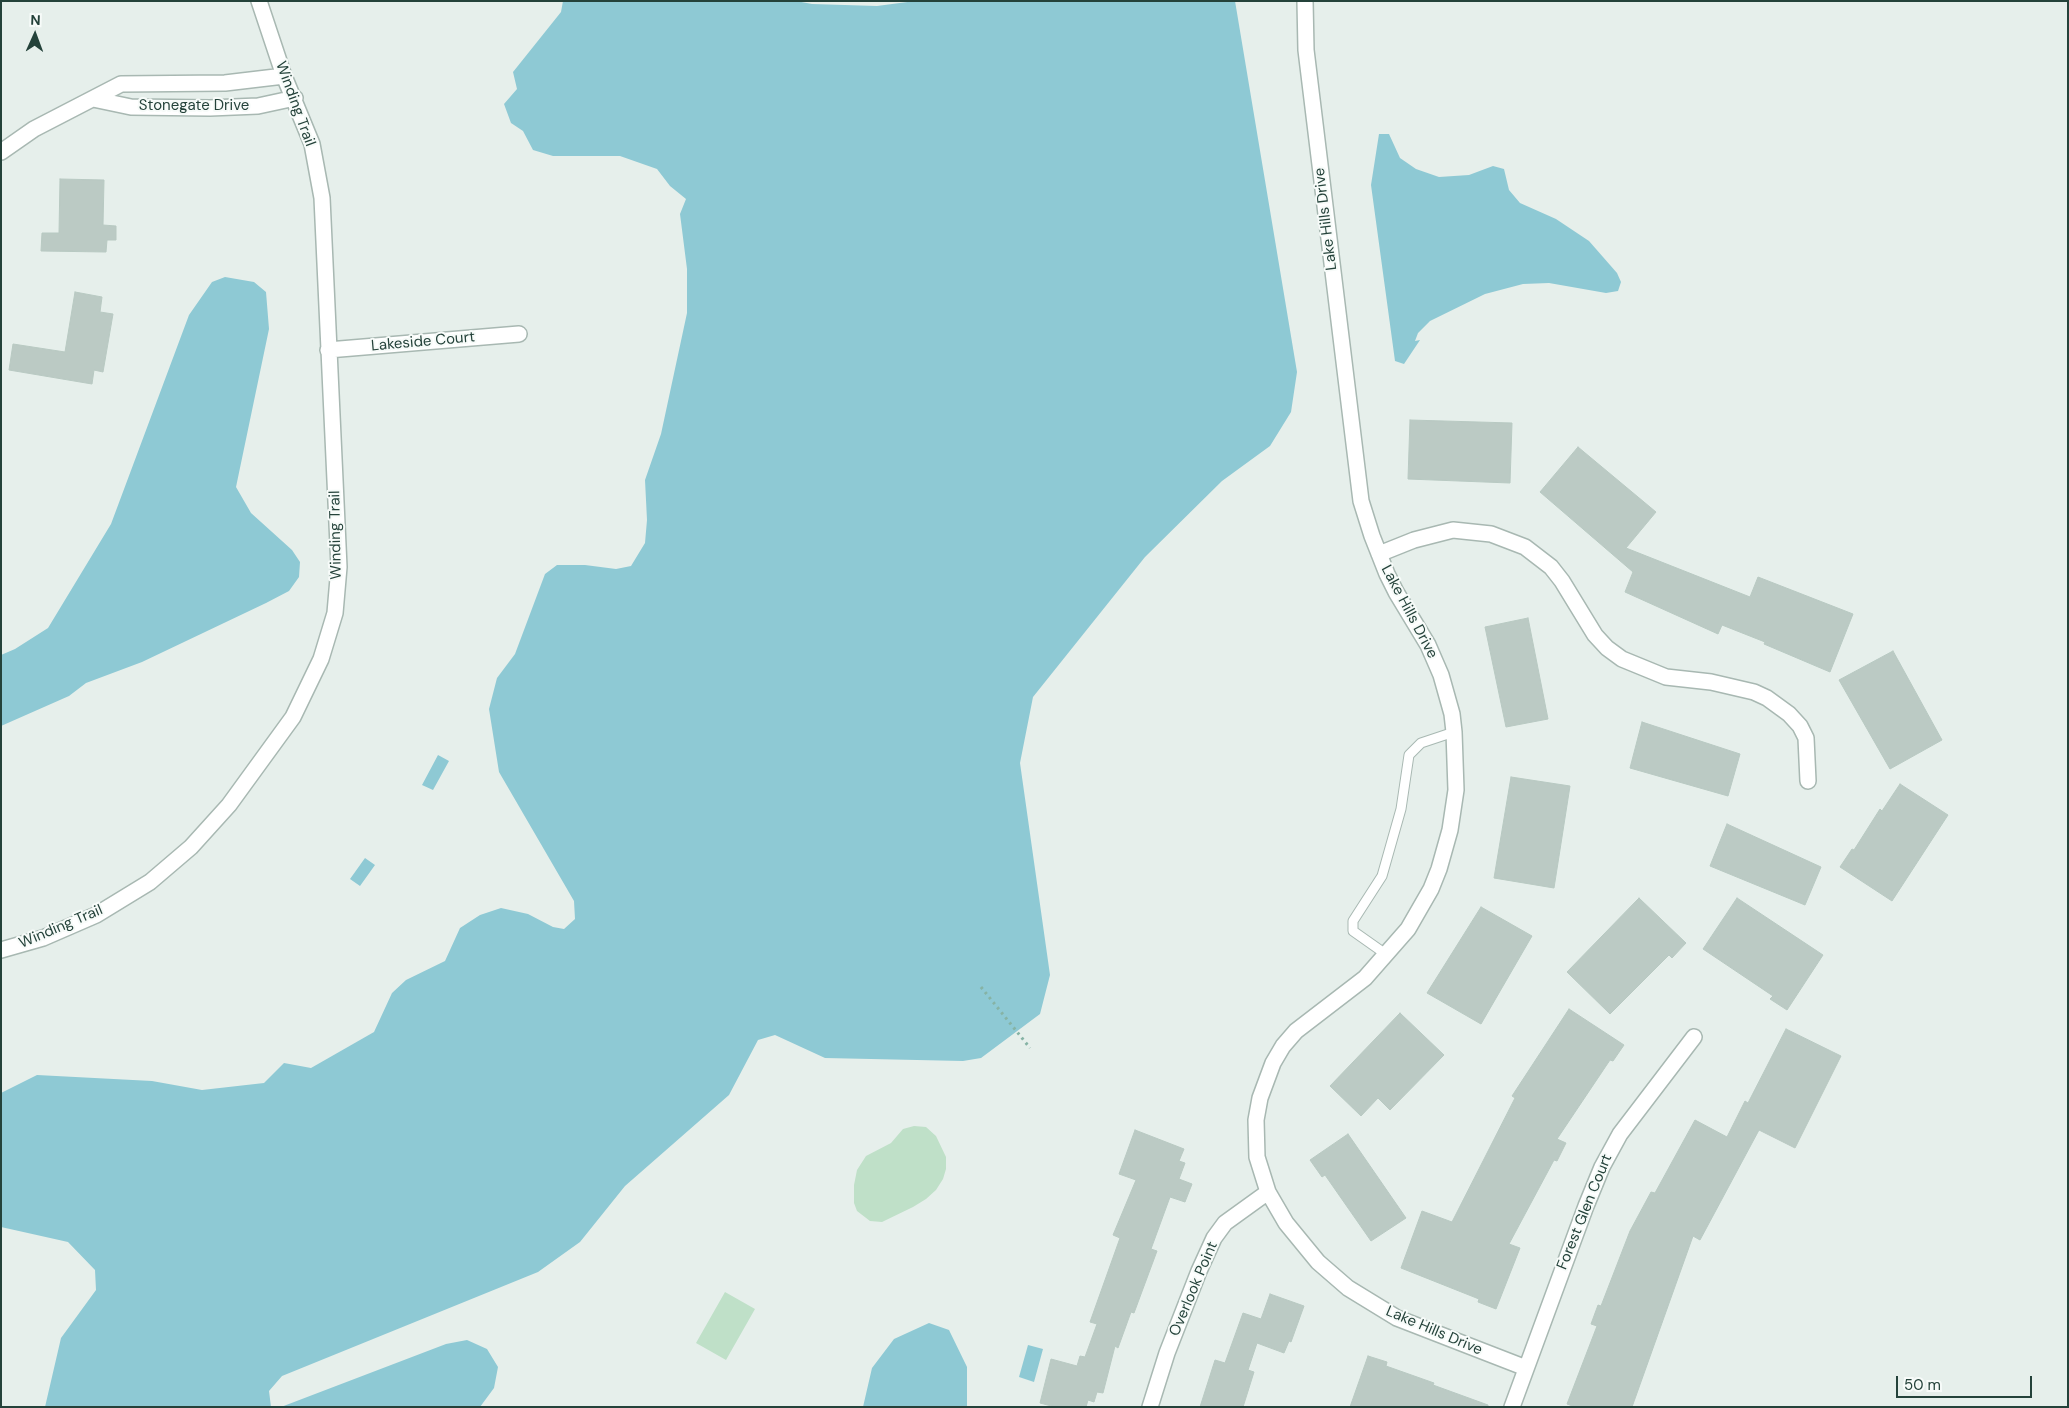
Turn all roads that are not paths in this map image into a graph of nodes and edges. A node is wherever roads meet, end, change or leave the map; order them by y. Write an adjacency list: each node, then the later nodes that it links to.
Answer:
1 (259, 1): 3 (street, Winding Trail)
2 (1305, 1): 9 (street, Lake Hills Drive)
3 (284, 76): 4 (street, Stonegate Drive); 5 (street, Winding Trail)
4 (92, 98): 5 (street, Stonegate Drive); 6 (street, Stonegate Drive)
5 (295, 98): 8 (street, Winding Trail)
6 (1, 152)
7 (518, 334): 8 (street, Lakeside Court)
8 (328, 350): 12 (street, Winding Trail)
9 (1379, 554): 10 (street, Lake Hills Drive); 11 (street)
10 (1454, 732): 13 (street, Lake Hills Drive); 13 (lane)
11 (1808, 780)
12 (1, 950)
13 (1387, 955): 15 (street, Lake Hills Drive)
14 (1694, 1037): 16 (street, Forest Glen Court)
15 (1268, 1192): 16 (street, Lake Hills Drive); 17 (street, Overlook Point)
16 (1526, 1368): 18 (street, Forest Glen Court)
17 (1150, 1407)
18 (1512, 1407)

